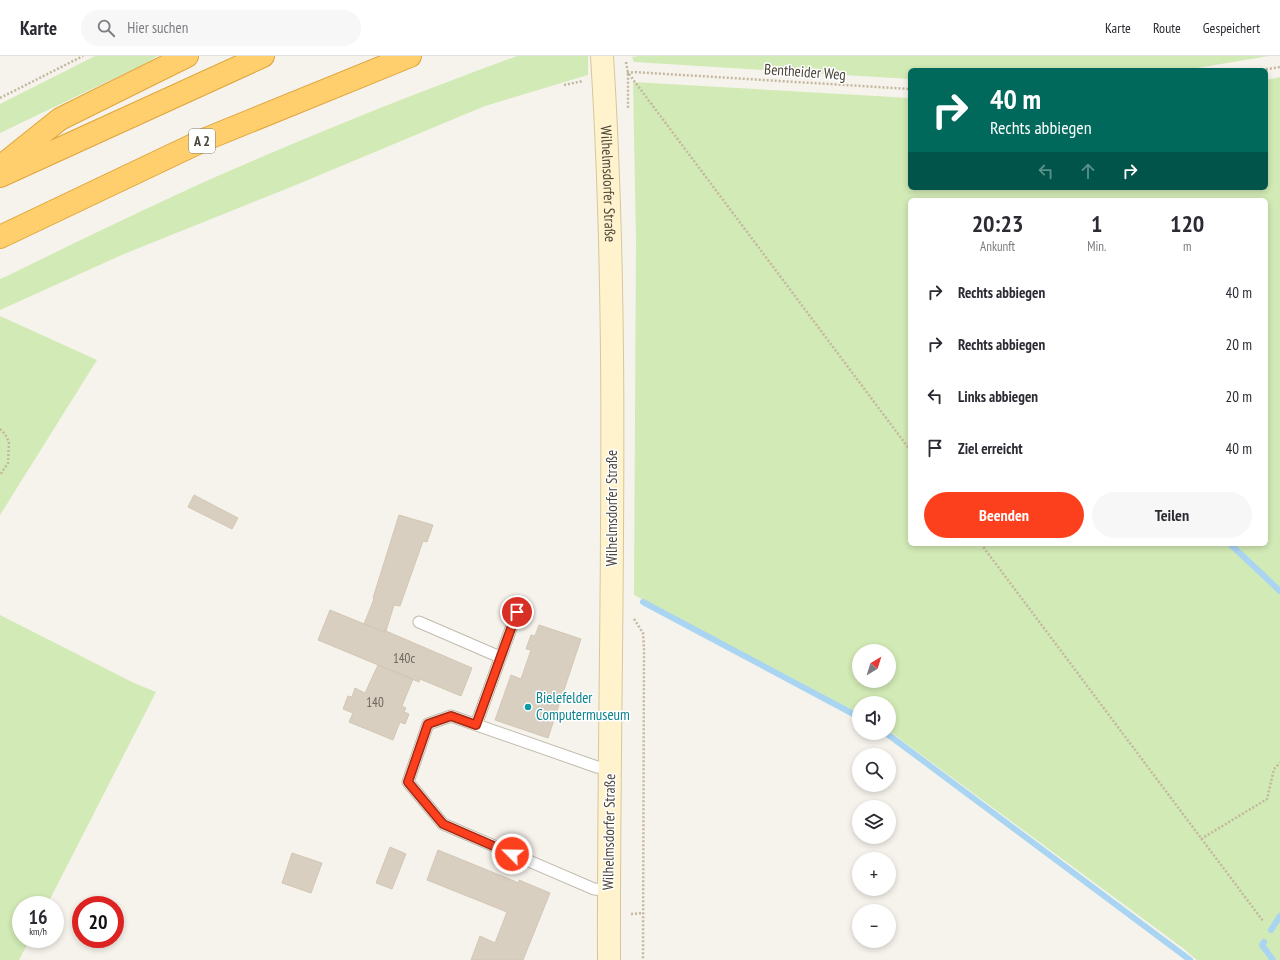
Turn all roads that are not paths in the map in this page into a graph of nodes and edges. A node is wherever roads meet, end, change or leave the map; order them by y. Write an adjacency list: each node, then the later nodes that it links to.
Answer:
1 (187, 56): 5 (highway)
2 (263, 56): 6 (highway)
3 (410, 56): 7 (highway, A 2)
4 (602, 56): 12 (street, Wilhelmsdorfer Straße)
5 (0, 167)
6 (0, 176)
7 (0, 237)
8 (517, 612): 10 (lane)
9 (419, 622): 10 (lane)
10 (500, 658): 11 (lane)
11 (476, 725): 12 (lane); 13 (lane)
12 (610, 768): 13 (street, Wilhelmsdorfer Straße)
13 (608, 890): 14 (street, Wilhelmsdorfer Straße)
14 (609, 960)

